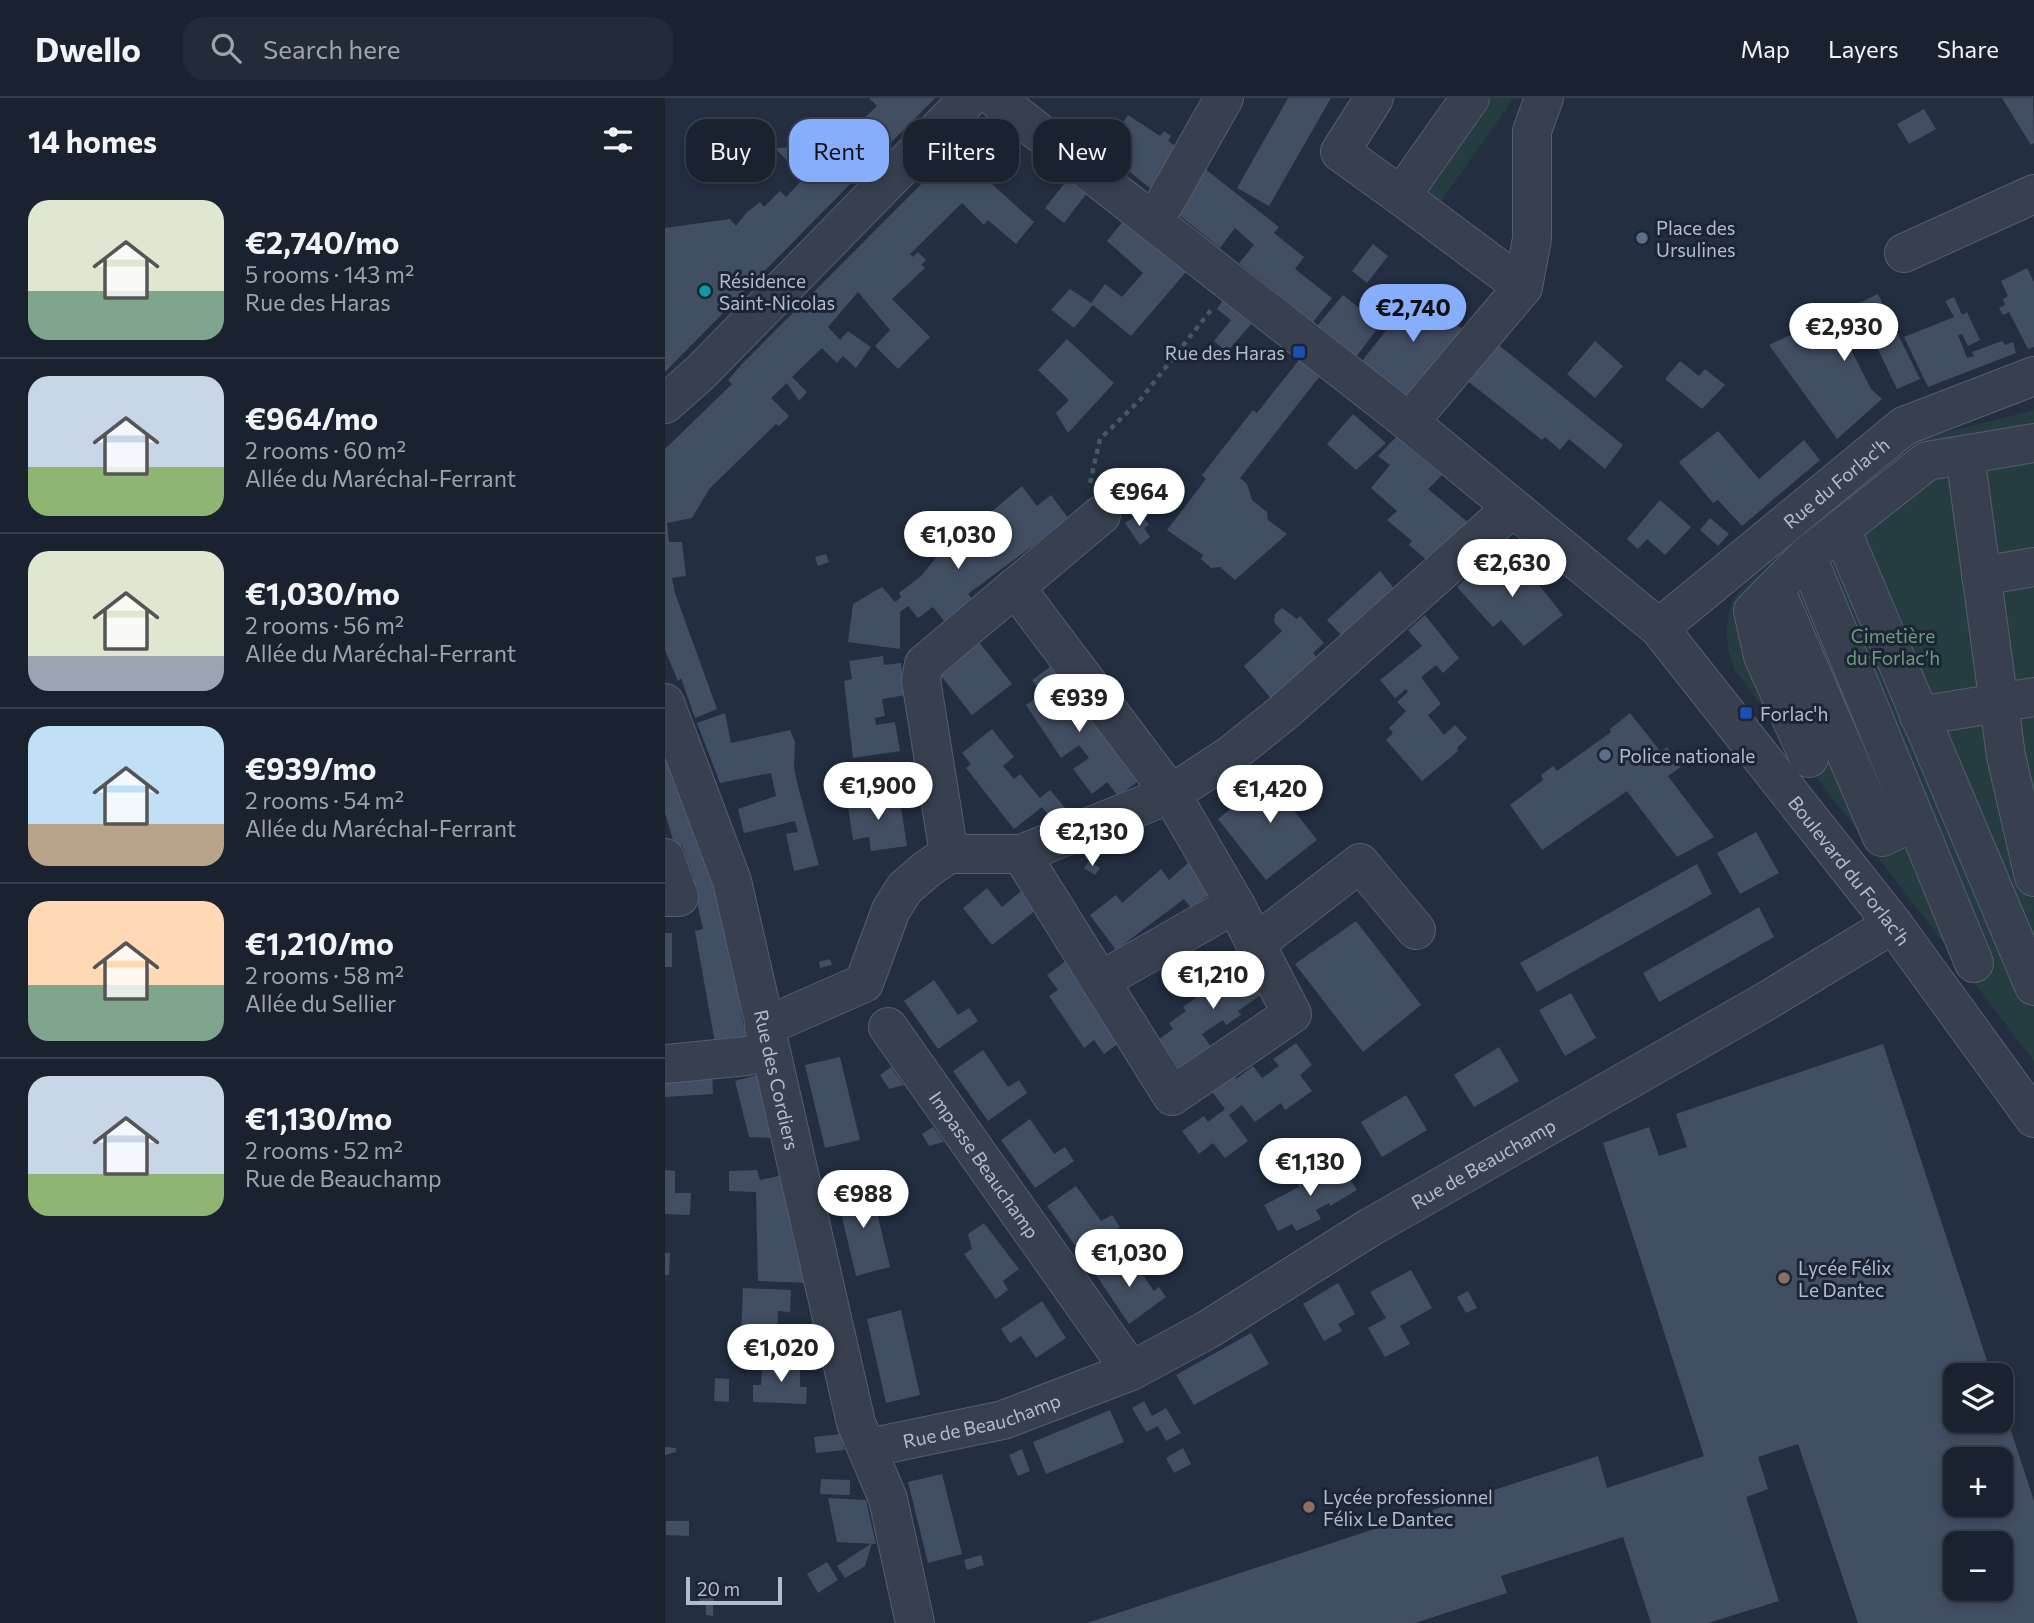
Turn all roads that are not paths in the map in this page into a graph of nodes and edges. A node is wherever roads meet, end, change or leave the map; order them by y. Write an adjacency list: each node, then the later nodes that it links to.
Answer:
1 (969, 98): 13 (street)
2 (995, 98): 9 (street)
3 (1224, 98): 9 (street)
4 (1374, 98): 8 (street)
5 (1471, 98): 8 (street)
6 (1544, 98): 11 (street)
7 (2034, 194): 10 (street)
8 (1401, 196): 11 (street)
9 (1154, 220): 14 (street)
10 (1904, 253)
11 (1523, 287): 14 (street)
12 (2034, 376): 25 (street, Rue du Forlac'h)
13 (665, 404)
14 (1409, 422): 17 (street)
15 (2034, 443): 16 (street)
16 (1965, 455): 19 (street); 22 (street)
17 (1512, 508): 25 (street); 30 (street)
18 (1090, 525): 23 (street)
19 (1841, 529): 20 (street); 28 (street)
20 (1807, 556): 24 (street); 31 (street)
21 (2034, 567): 22 (street)
22 (1981, 576): 26 (street)
23 (1015, 587): 30 (street); 32 (street)
24 (1775, 589): 29 (street); 31 (street)
25 (1659, 628): 38 (street, Boulevard du Forlac'h)
26 (2016, 700): 28 (street); 35 (street)
27 (665, 703): 45 (street, Rue des Cordiers)
28 (1919, 716): 43 (street)
29 (1809, 758)
30 (1171, 794): 33 (street); 37 (street)
31 (1916, 821): 41 (street)
32 (949, 854): 33 (street); 45 (street)
33 (1021, 855): 42 (street)
34 (665, 858): 36 (street)
35 (2032, 862)
36 (665, 897)
37 (1234, 904): 40 (street); 42 (street)
38 (1893, 924): 47 (street, Boulevard du Forlac'h); 48 (street, Rue de Beauchamp)
39 (1416, 930): 40 (street)
40 (1255, 944): 42 (street)
41 (1974, 963)
42 (1100, 981)
43 (2034, 986)
44 (888, 1027): 48 (street, Impasse Beauchamp)
45 (767, 1038): 46 (street); 49 (street, Rue des Cordiers)
46 (665, 1064)
47 (2034, 1118)
48 (1131, 1371): 49 (street, Rue de Beauchamp)
49 (868, 1448): 50 (street, Rue des Cordiers)
50 (915, 1623)

